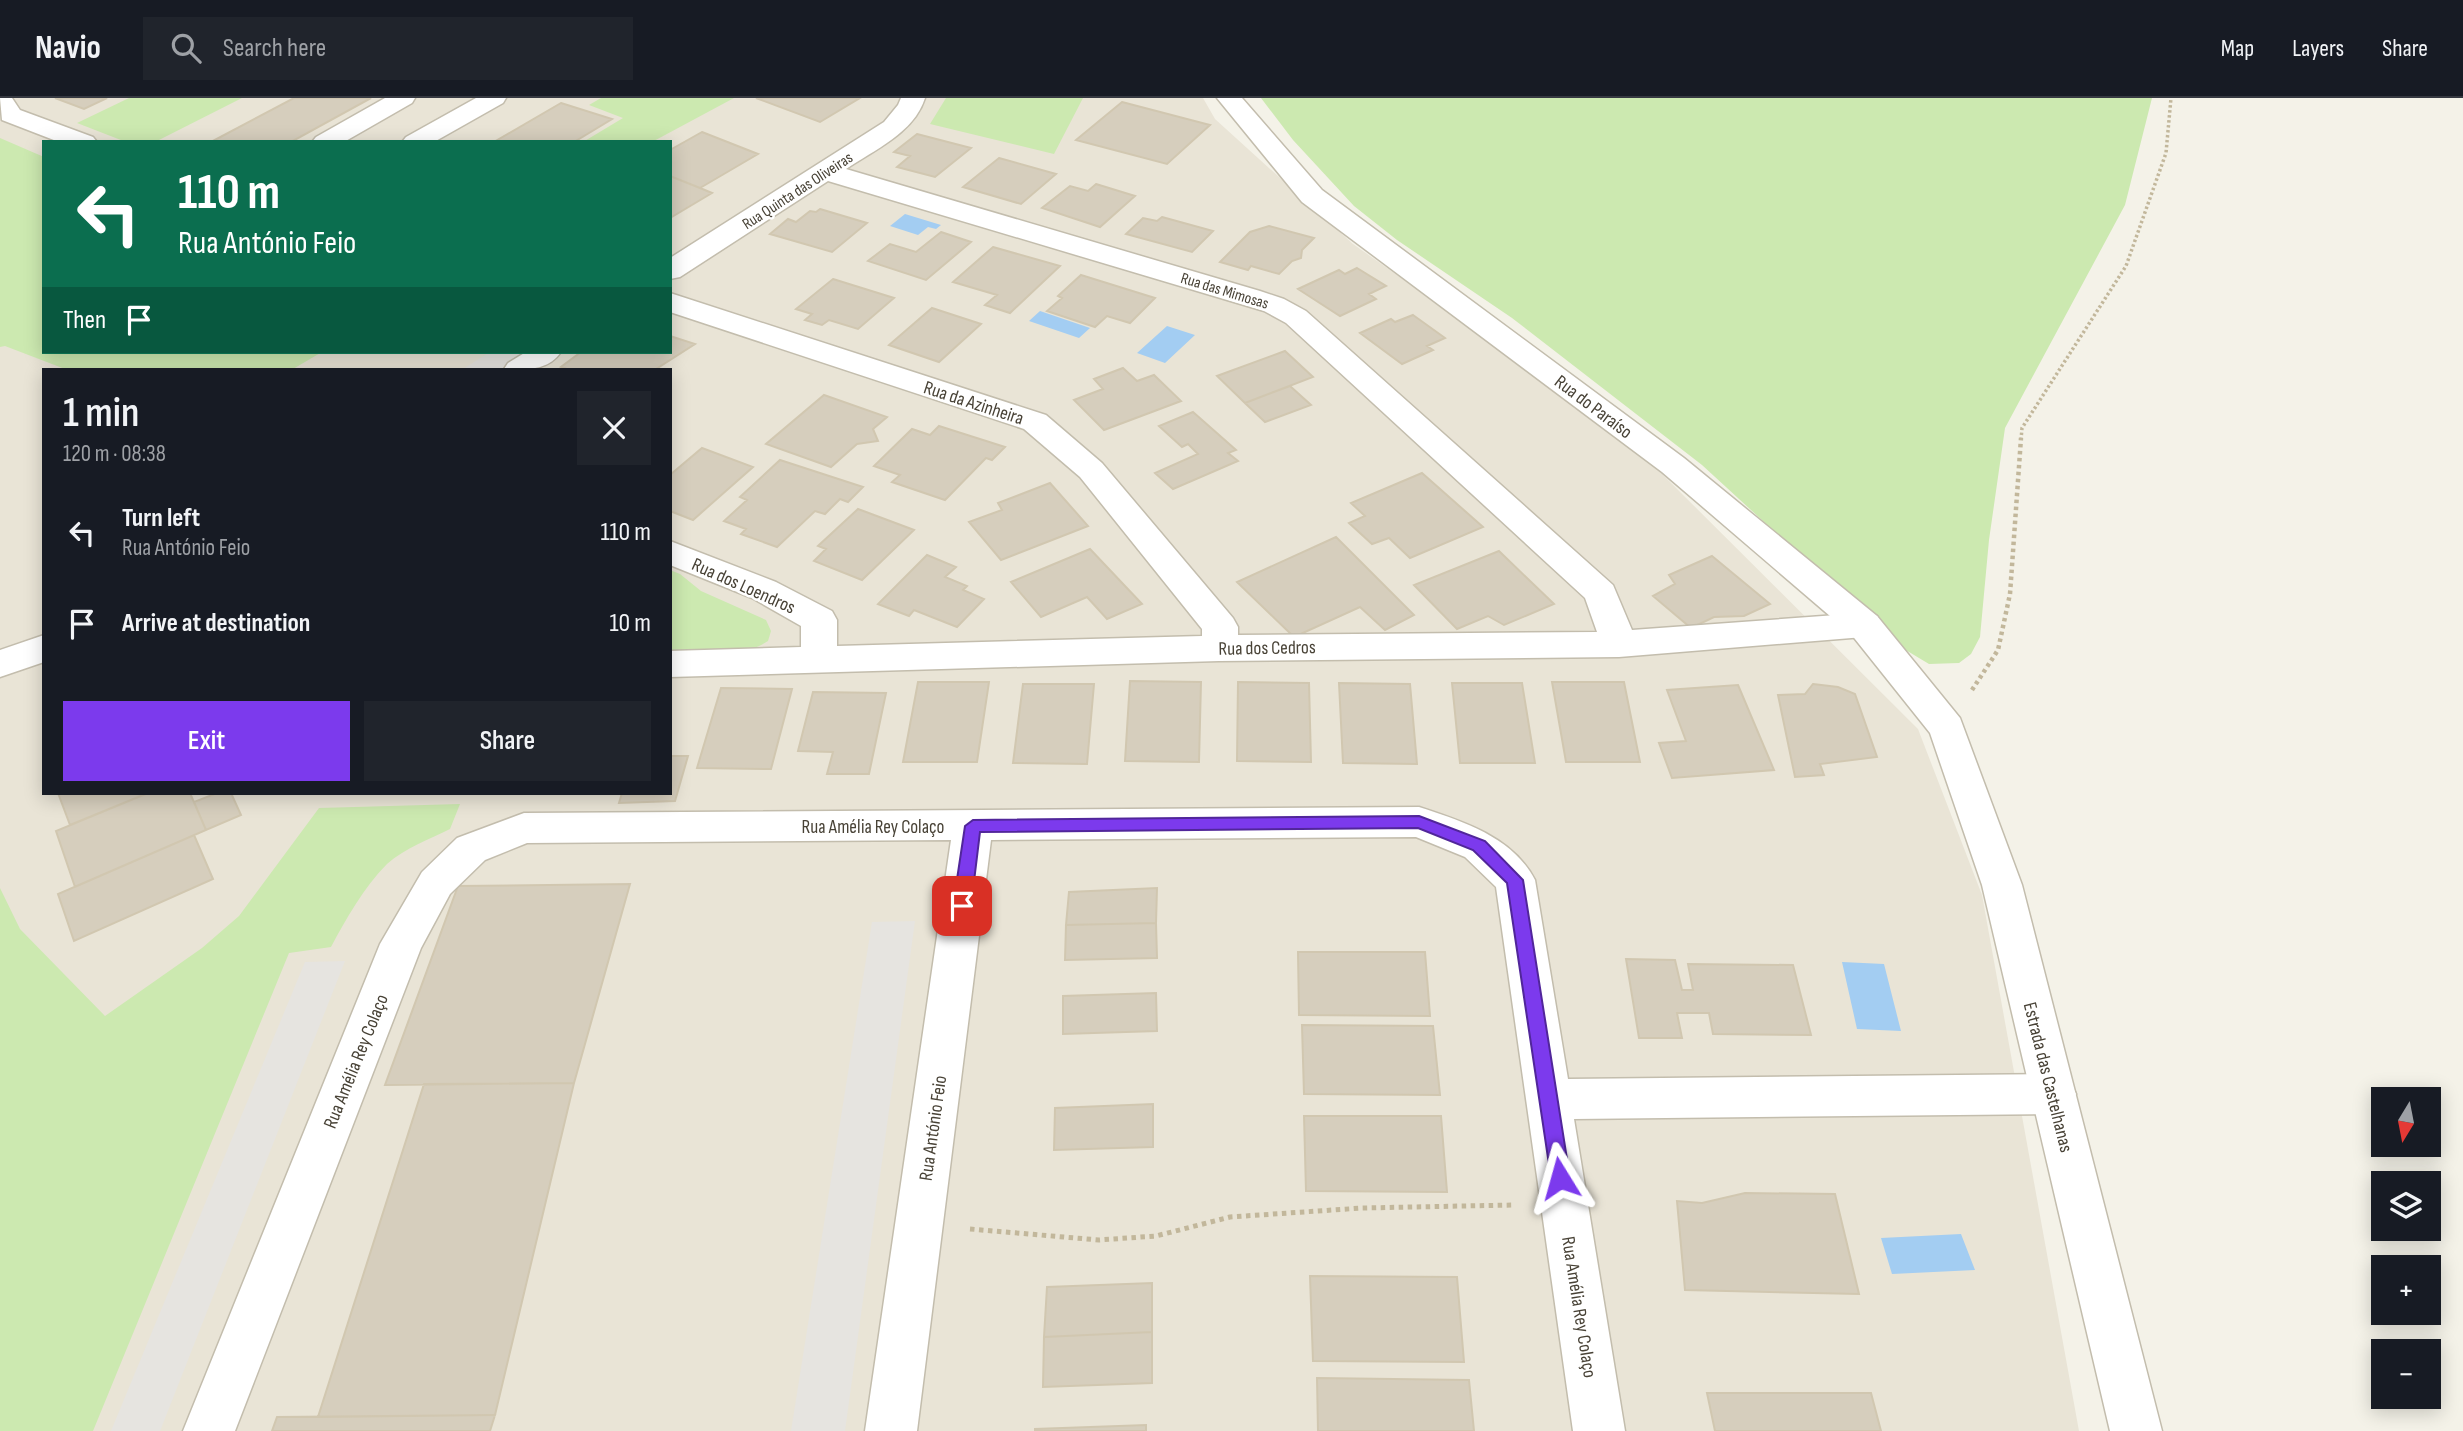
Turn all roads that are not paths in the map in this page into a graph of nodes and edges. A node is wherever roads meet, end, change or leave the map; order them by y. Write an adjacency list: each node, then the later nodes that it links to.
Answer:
1 (402, 98): 7 (street)
2 (494, 98): 8 (street)
3 (913, 98): 9 (street, Rua Quinta das Oliveiras)
4 (1229, 98): 15 (street, Rua do Paraíso)
5 (0, 99): 6 (street)
6 (79, 140)
7 (328, 140)
8 (419, 140)
9 (827, 172): 10 (street, Rua Quinta das Oliveiras); 16 (street, Rua das Mimosas)
10 (672, 270)
11 (672, 303): 17 (street, Rua da Azinheira)
12 (543, 354): 13 (street)
13 (521, 368)
14 (672, 553): 19 (street, Rua dos Loendros)
15 (1864, 625): 16 (street, Rua dos Cedros); 22 (street, Rua do Paraíso)
16 (1619, 644): 17 (street, Rua dos Cedros)
17 (1219, 648): 19 (street, Rua dos Cedros)
18 (42, 649): 20 (street)
19 (819, 661): 21 (street, Rua dos Cedros)
20 (0, 664)
21 (672, 664)
22 (1947, 728): 24 (street, Estrada das Castelhanas)
23 (973, 826): 25 (street, Rua Amélia Rey Colaço); 26 (street, Rua Amélia Rey Colaço); 27 (street, Rua António Feio)
24 (2053, 1094): 25 (street); 29 (street, Estrada das Castelhanas)
25 (1549, 1099): 28 (street, Rua Amélia Rey Colaço)
26 (209, 1431)
27 (891, 1431)
28 (1599, 1431)
29 (2136, 1431)

